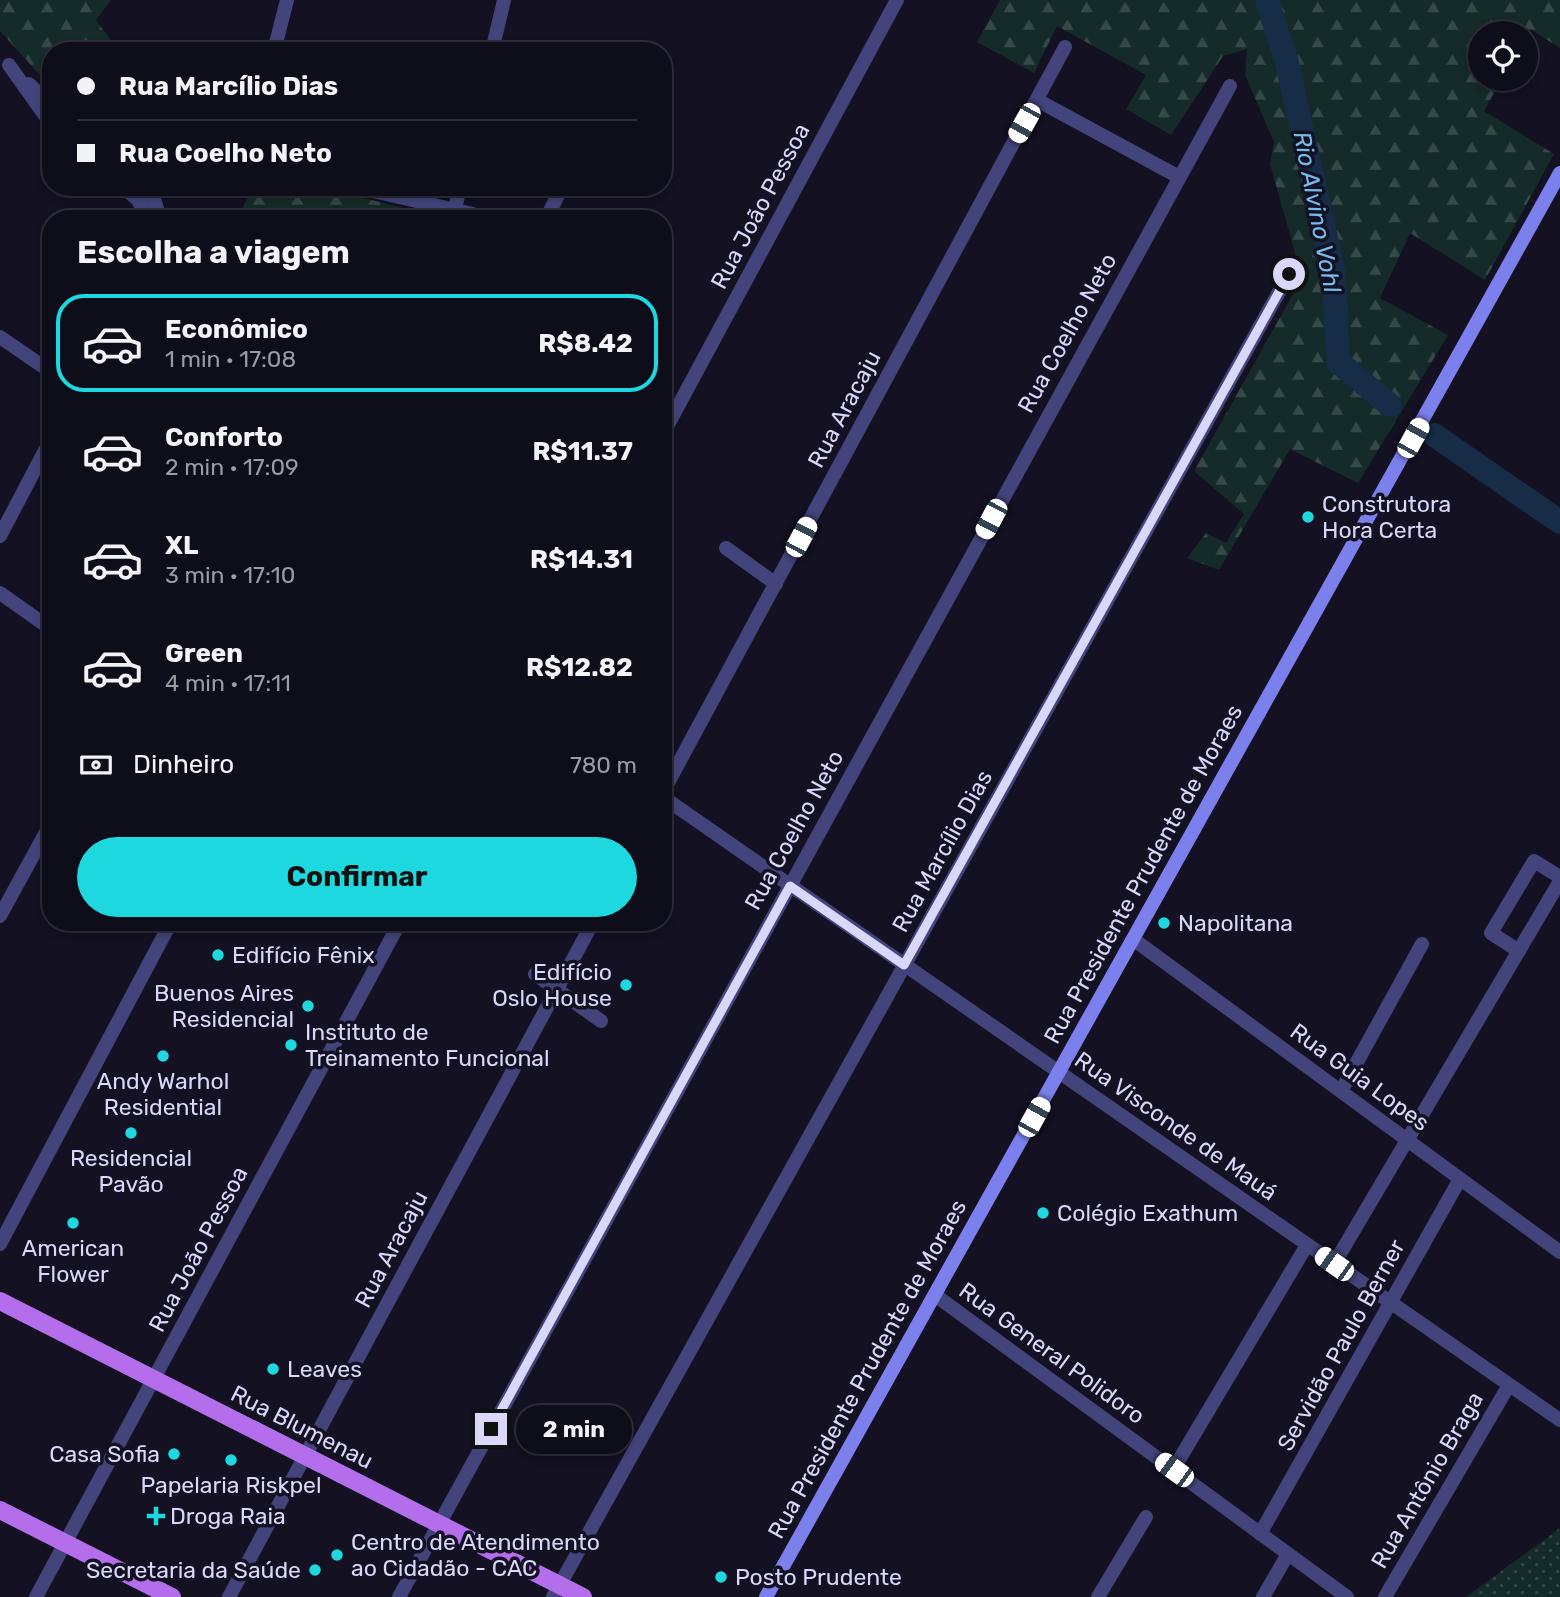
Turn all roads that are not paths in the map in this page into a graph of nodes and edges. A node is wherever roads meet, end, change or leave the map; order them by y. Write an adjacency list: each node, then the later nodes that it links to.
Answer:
1 (287, 0): 4 (street)
2 (504, 0): 5 (street)
3 (897, 0): 21 (street, Rua João Pessoa)
4 (276, 42)
5 (494, 42)
6 (1065, 47): 10 (street, Rua Aracaju)
7 (4, 60): 9 (street); 11 (street)
8 (1230, 86): 13 (street, Rua Coelho Neto)
9 (42, 96)
10 (1037, 100): 13 (street); 25 (street, Rua Aracaju)
11 (42, 112)
12 (1560, 173): 37 (main road, Rua Presidente Prudente de Moraes)
13 (1179, 177): 32 (street, Rua Coelho Neto)
14 (396, 196): 16 (street)
15 (458, 196): 16 (street)
16 (454, 209): 17 (street)
17 (458, 210)
18 (1289, 274): 40 (street, Rua Marcílio Dias)
19 (0, 337): 20 (street)
20 (42, 366)
21 (672, 417)
22 (42, 456): 23 (street)
23 (0, 536)
24 (726, 548): 25 (street)
25 (776, 584): 28 (street, Rua Aracaju)
26 (0, 593): 27 (street)
27 (42, 623)
28 (672, 775)
29 (672, 803): 32 (street, Rua Visconde de Mauá)
30 (42, 839): 33 (street)
31 (1560, 879): 39 (street); 39 (street)
32 (790, 886): 40 (street, Rua Visconde de Mauá); 62 (street, Rua Coelho Neto)
33 (0, 916)
34 (166, 931): 48 (street)
35 (395, 931): 55 (street, Rua João Pessoa)
36 (588, 931): 42 (street, Rua Aracaju)
37 (1133, 939): 44 (main road, Rua Presidente Prudente de Moraes); 45 (street, Rua Guia Lopes)
38 (1422, 944): 45 (street)
39 (1519, 951): 46 (street)
40 (904, 965): 44 (street, Rua Visconde de Mauá); 66 (street, Rua Marcílio Dias)
41 (536, 974): 42 (street)
42 (557, 990): 43 (street); 58 (street, Rua Aracaju)
43 (601, 1021)
44 (1059, 1072): 49 (street, Rua Visconde de Mauá); 52 (main road, Rua Presidente Prudente de Moraes)
45 (1341, 1091): 46 (street, Rua Guia Lopes)
46 (1407, 1140): 47 (street, Rua Guia Lopes); 51 (street)
47 (1460, 1179): 50 (street, Rua Guia Lopes); 54 (street, Servidão Paulo Berner)
48 (0, 1244)
49 (1307, 1245): 51 (street, Rua Visconde de Mauá); 59 (street)
50 (1560, 1252)
51 (1334, 1264): 54 (street, Rua Visconde de Mauá)
52 (934, 1295): 59 (street, Rua General Polidoro); 72 (main road, Rua Presidente Prudente de Moraes)
53 (0, 1301): 55 (main road, Rua Blumenau)
54 (1391, 1303): 56 (street, Rua Visconde de Mauá); 63 (street, Servidão Paulo Berner)
55 (153, 1379): 58 (main road, Rua Blumenau); 64 (street, Rua João Pessoa)
56 (1509, 1385): 57 (street, Rua Visconde de Mauá); 76 (street, Rua Antônio Braga)
57 (1560, 1420)
58 (305, 1456): 62 (main road, Rua Blumenau); 69 (street, Rua Aracaju)
59 (1174, 1470): 63 (street, Rua General Polidoro)
60 (0, 1510): 64 (main road)
61 (1146, 1517): 73 (street)
62 (439, 1524): 66 (main road, Rua Blumenau); 70 (street, Rua Coelho Neto)
63 (1261, 1534): 65 (street, Rua General Polidoro)
64 (65, 1543): 67 (street, Rua João Pessoa); 68 (main road)
65 (1288, 1554): 74 (street); 75 (street, Rua General Polidoro)
66 (556, 1591): 71 (main road, Rua Blumenau)
67 (36, 1597)
68 (172, 1597)
69 (229, 1597)
70 (399, 1597)
71 (583, 1597)
72 (766, 1597)
73 (1098, 1597)
74 (1263, 1597)
75 (1347, 1597)
76 (1385, 1597)

